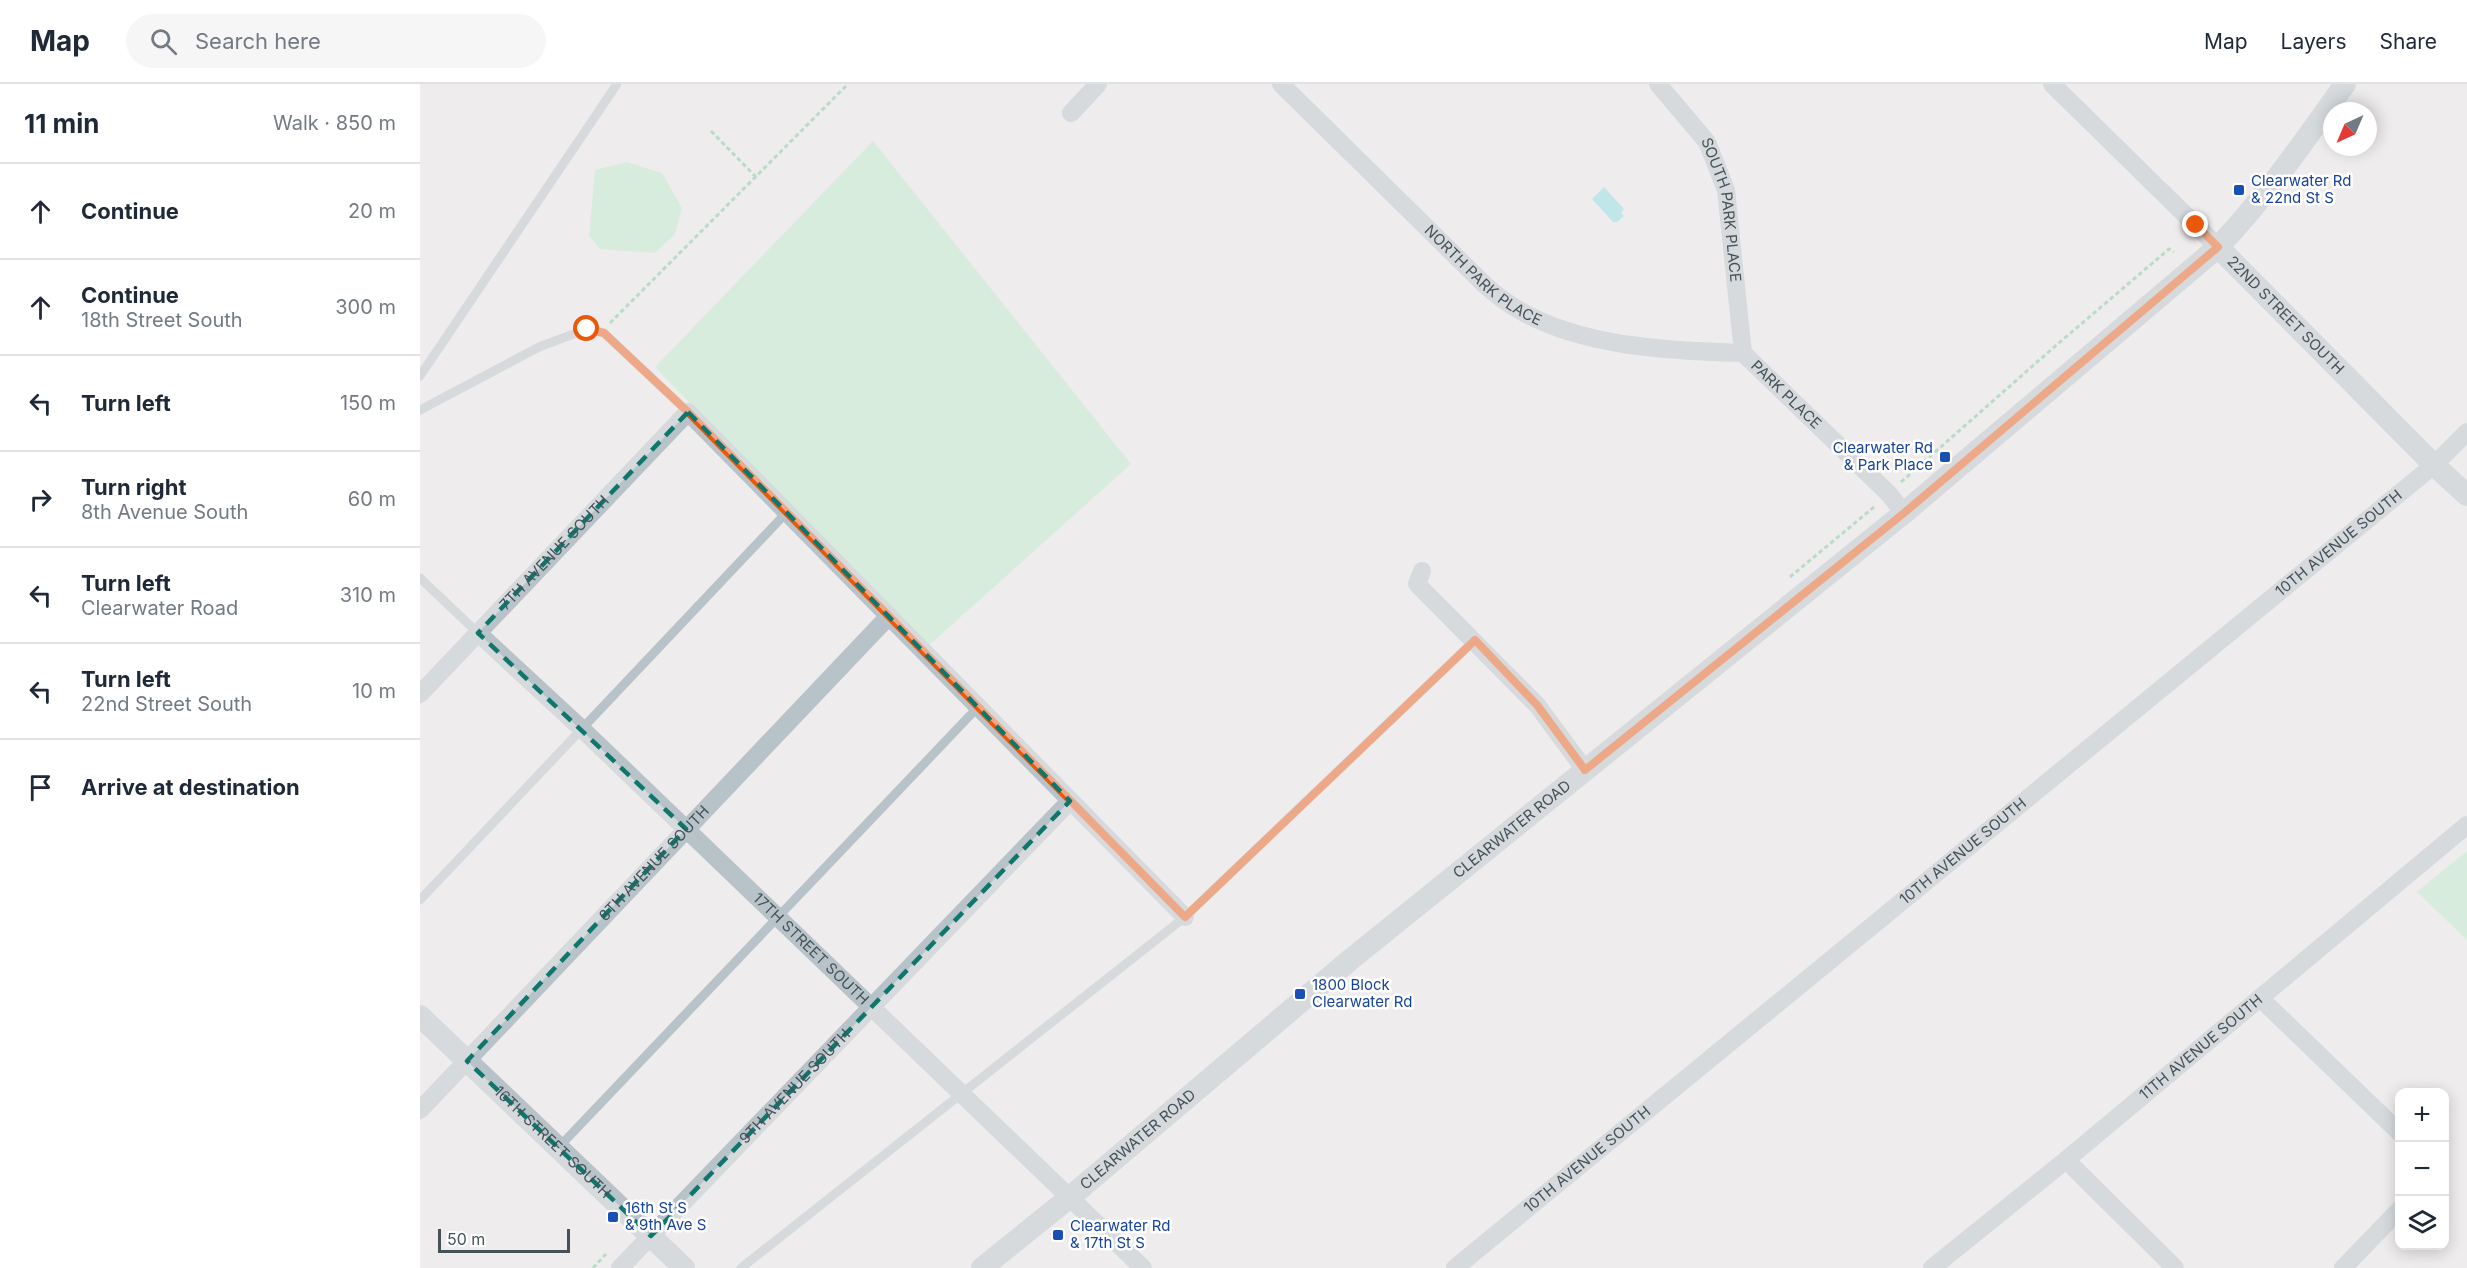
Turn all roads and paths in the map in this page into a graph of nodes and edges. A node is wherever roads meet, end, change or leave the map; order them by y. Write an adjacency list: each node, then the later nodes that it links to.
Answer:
1 (617, 84): 15 (lane)
2 (848, 84): 10 (path)
3 (1098, 84): 8 (street)
4 (1281, 84): 14 (street, NORTH PARK PLACE)
5 (1658, 84): 14 (street, SOUTH PARK PLACE)
6 (2052, 84): 11 (street, 22ND STREET SOUTH)
7 (2344, 84): 11 (street, CLEARWATER ROAD)
8 (1071, 113)
9 (711, 131): 10 (path)
10 (756, 177): 13 (path)
11 (2218, 247): 19 (street, 22ND STREET SOUTH); 23 (street, CLEARWATER ROAD)
12 (2174, 252): 20 (path)
13 (604, 333): 16 (lane); 17 (lane)
14 (1743, 353): 23 (street, PARK PLACE)
15 (420, 376)
16 (420, 410)
17 (688, 412): 22 (street); 27 (street, 7TH AVENUE SOUTH)
18 (2467, 432): 19 (street, 10TH AVENUE SOUTH)
19 (2434, 465): 21 (street, 22ND STREET SOUTH); 56 (street, 10TH AVENUE SOUTH)
20 (1900, 483)
21 (2467, 495)
22 (787, 512): 26 (street); 31 (lane)
23 (1904, 513): 32 (street, CLEARWATER ROAD)
24 (1422, 571): 28 (street)
25 (420, 578): 27 (lane)
26 (889, 616): 30 (street); 35 (street, 8TH AVENUE SOUTH)
27 (478, 633): 29 (street, 7TH AVENUE SOUTH); 31 (street, 17TH STREET SOUTH)
28 (1475, 640): 32 (street); 38 (lane)
29 (420, 694)
30 (978, 707): 33 (street); 37 (lane)
31 (583, 730): 35 (street, 17TH STREET SOUTH); 36 (lane)
32 (1585, 770): 48 (street, CLEARWATER ROAD)
33 (1070, 801): 38 (street); 40 (street, 9TH AVENUE SOUTH)
34 (2467, 825): 39 (street, 11TH AVENUE SOUTH)
35 (686, 829): 37 (street, 17TH STREET SOUTH); 42 (street, 8TH AVENUE SOUTH)
36 (420, 900)
37 (777, 916): 40 (street, 17TH STREET SOUTH); 46 (lane)
38 (1185, 917): 43 (lane)
39 (2260, 998): 45 (street); 47 (street, 11TH AVENUE SOUTH)
40 (871, 1006): 43 (street, 17TH STREET SOUTH); 50 (street, 9TH AVENUE SOUTH)
41 (420, 1016): 42 (street, 16TH STREET SOUTH)
42 (467, 1061): 44 (street, 8TH AVENUE SOUTH); 46 (street, 16TH STREET SOUTH)
43 (963, 1095): 48 (street, 17TH STREET SOUTH); 53 (lane)
44 (420, 1110)
45 (2395, 1128)
46 (558, 1148): 50 (street, 16TH STREET SOUTH)
47 (2066, 1160): 57 (street, 11TH AVENUE SOUTH); 58 (street)
48 (1069, 1197): 54 (street, CLEARWATER ROAD); 55 (street, 17TH STREET SOUTH)
49 (2395, 1214): 59 (street)
50 (651, 1236): 51 (street, 9TH AVENUE SOUTH); 52 (street, 16TH STREET SOUTH)
51 (620, 1268)
52 (684, 1268)
53 (741, 1268)
54 (982, 1268)
55 (1143, 1268)
56 (1455, 1268)
57 (1932, 1268)
58 (2175, 1268)
59 (2343, 1268)

